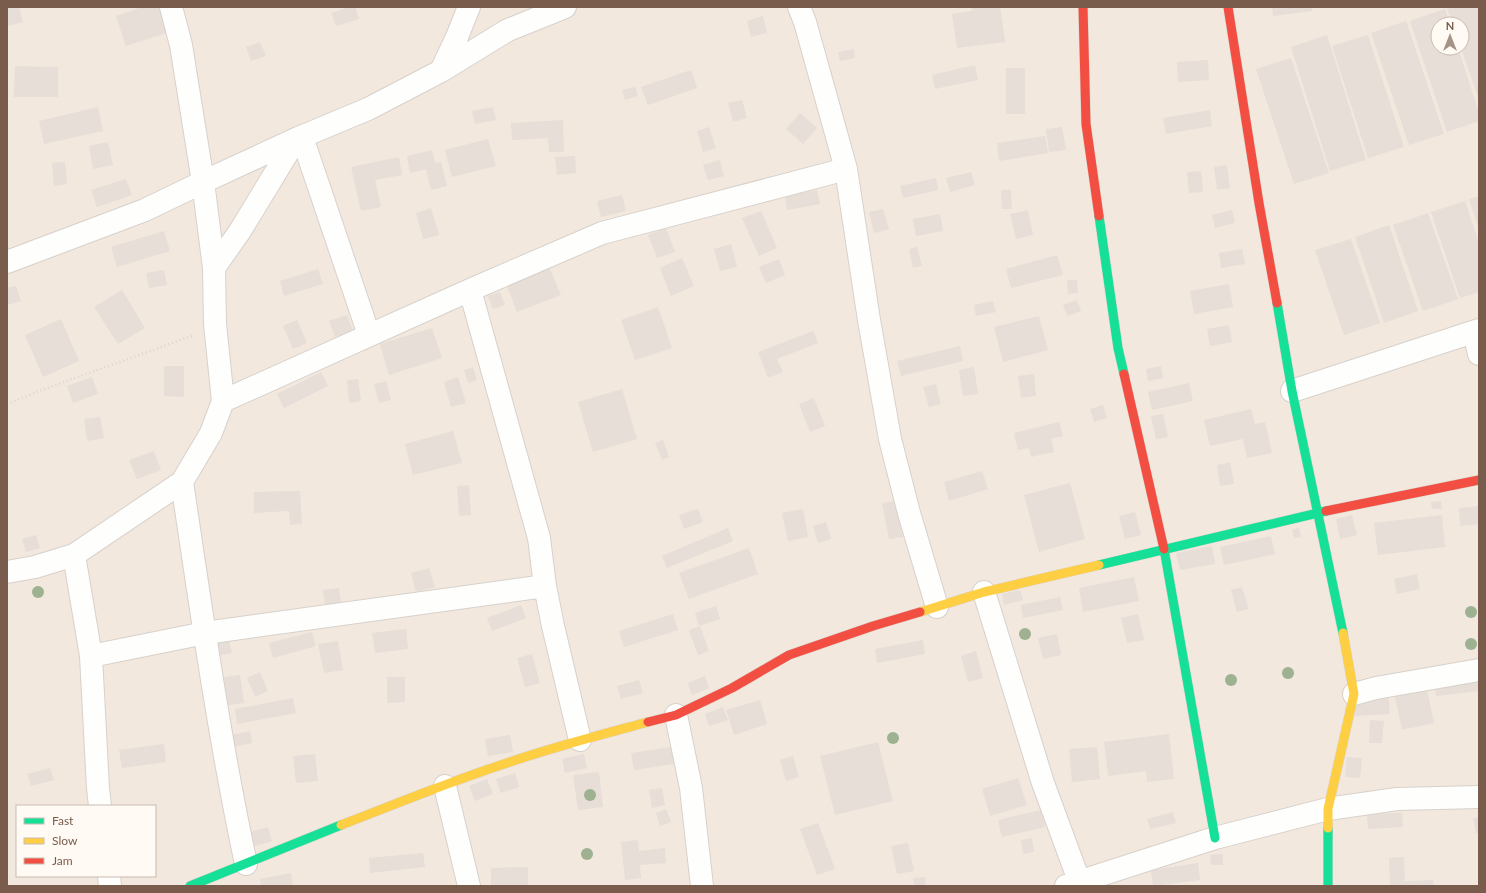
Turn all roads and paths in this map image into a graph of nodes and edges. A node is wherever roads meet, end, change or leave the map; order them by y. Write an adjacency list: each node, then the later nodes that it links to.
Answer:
1 (171, 7): 10 (street)
2 (469, 7): 7 (street)
3 (565, 7): 7 (street)
4 (799, 7): 9 (street)
5 (1083, 7): 24 (street)
6 (1228, 7): 18 (street)
7 (441, 71): 8 (street)
8 (299, 138): 10 (street); 12 (street); 16 (street)
9 (846, 169): 13 (street); 29 (street)
10 (203, 182): 11 (street); 12 (street)
11 (7, 262)
12 (214, 268): 14 (street)
13 (470, 290): 16 (street); 27 (street)
14 (215, 324): 19 (street); 20 (path)
15 (1476, 331): 17 (street); 18 (street)
16 (369, 335): 19 (street)
17 (1479, 354)
18 (1292, 391): 23 (street)
19 (223, 401): 22 (street)
20 (7, 404)
21 (1479, 480): 23 (street)
22 (182, 482): 25 (street); 30 (street)
23 (1318, 513): 24 (street); 33 (street)
24 (1164, 549): 28 (street); 40 (street)
25 (74, 555): 26 (street); 31 (street)
26 (7, 572)
27 (545, 586): 30 (street); 35 (street)
28 (984, 592): 29 (street); 42 (street)
29 (937, 607): 34 (street)
30 (205, 633): 31 (street); 41 (street)
31 (91, 656): 38 (street)
32 (1479, 670): 33 (street)
33 (1354, 694): 39 (street)
34 (676, 715): 35 (street); 45 (street)
35 (580, 740): 36 (street)
36 (445, 786): 41 (street); 44 (street)
37 (1479, 797): 39 (street)
38 (100, 805)
39 (1328, 810): 40 (street); 46 (street)
40 (1215, 838): 42 (street)
41 (246, 864): 43 (street)
42 (1075, 885)
43 (190, 886)
44 (469, 886)
45 (702, 886)
46 (1328, 886)

